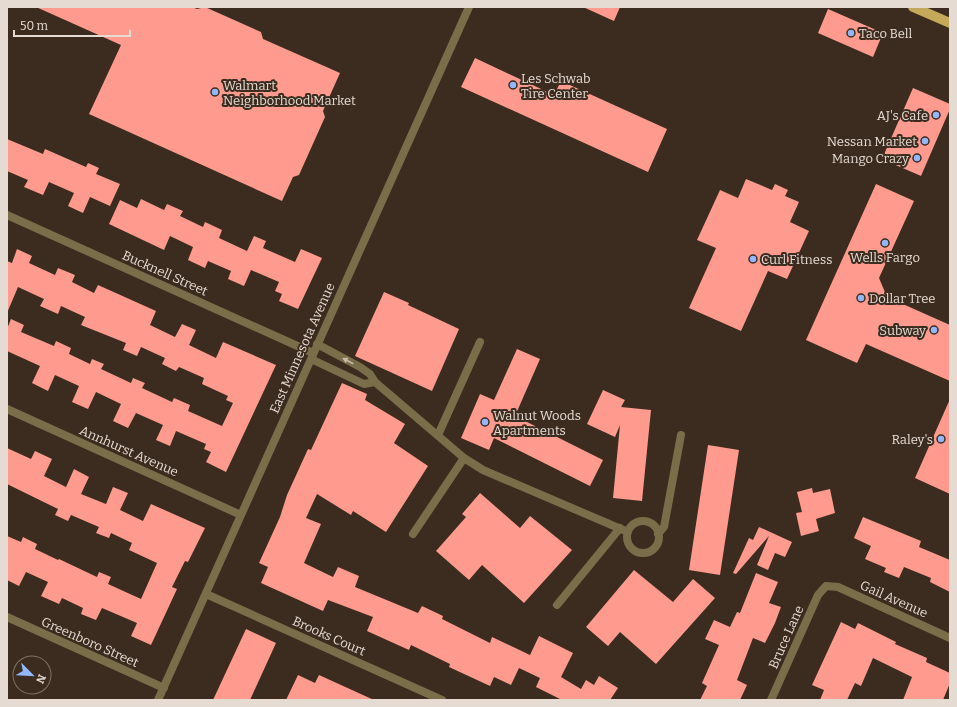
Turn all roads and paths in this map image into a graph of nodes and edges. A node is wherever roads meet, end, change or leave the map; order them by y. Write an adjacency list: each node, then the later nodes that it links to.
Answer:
1 (469, 7): 6 (street, East Minnesota Avenue)
2 (913, 7): 3 (main road)
3 (950, 24)
4 (7, 215): 7 (street, Bucknell Street)
5 (480, 342): 10 (street)
6 (317, 344): 7 (street, East Minnesota Avenue); 8 (street, one-way to 6)
7 (312, 356): 8 (street, Bucknell Street); 13 (street, East Minnesota Avenue)
8 (375, 382): 10 (street)
9 (7, 409): 13 (street, Annhurst Avenue)
10 (438, 435): 12 (street)
11 (681, 435): 16 (street)
12 (464, 458): 14 (street); 15 (street)
13 (241, 515): 18 (street, East Minnesota Avenue)
14 (624, 530): 16 (street); 16 (street); 19 (street)
15 (413, 534)
16 (658, 534)
17 (826, 586): 21 (street, Gail Avenue); 25 (street, Bruce Lane)
18 (206, 594): 22 (street, East Minnesota Avenue); 24 (street, Brooks Court)
19 (557, 605)
20 (7, 617): 22 (street, Greenboro Street)
21 (950, 638)
22 (164, 688): 23 (street, East Minnesota Avenue)
23 (158, 700)
24 (442, 700)
25 (771, 700)

